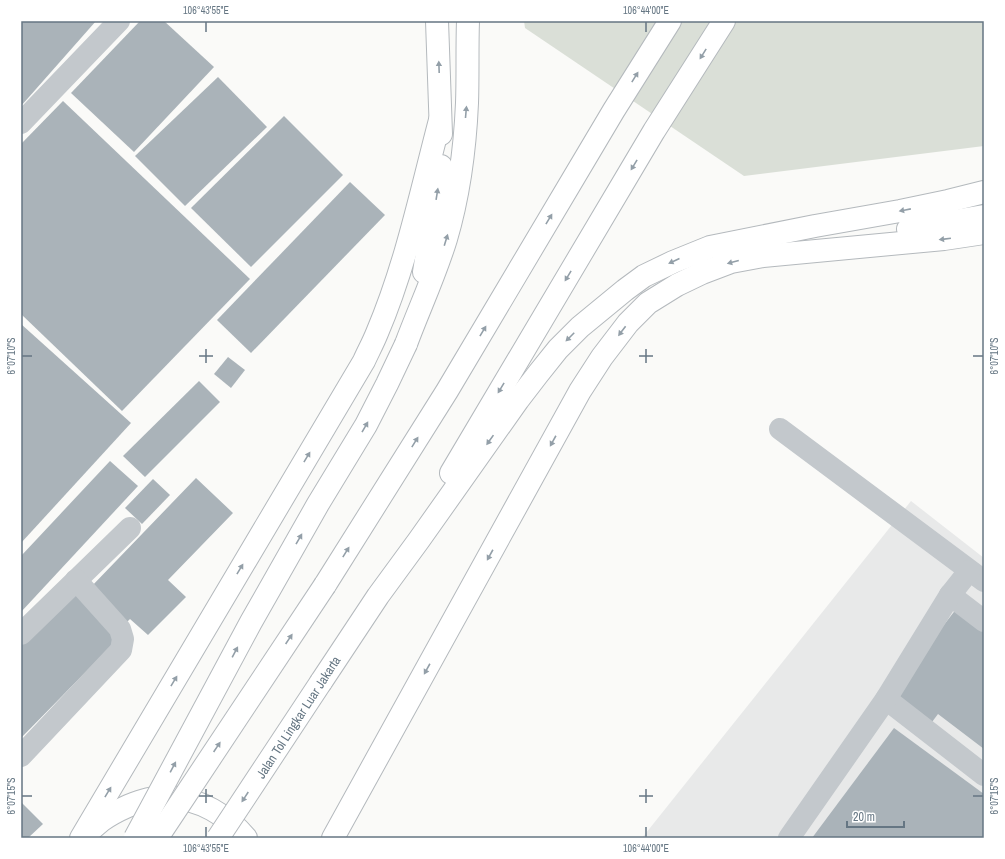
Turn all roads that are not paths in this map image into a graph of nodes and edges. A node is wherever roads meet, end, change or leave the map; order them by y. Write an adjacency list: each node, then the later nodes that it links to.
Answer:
1 (119, 21): 7 (lane)
2 (437, 21): 6 (main road, one-way to 2)
3 (468, 21): 12 (main road, one-way to 3)
4 (670, 21): 26 (main road, one-way to 4, bridge)
5 (724, 21): 18 (main road, one-way to 18)
6 (440, 120): 12 (main road, one-way to 6); 24 (main road, one-way to 6)
7 (21, 123)
8 (984, 192): 11 (main road, one-way to 11)
9 (984, 216): 11 (main road)
10 (984, 233): 29 (main road, one-way to 29)
11 (710, 247): 18 (main road, one-way to 18)
12 (417, 315): 25 (main road, one-way to 12, bridge)
13 (780, 429): 15 (lane)
14 (130, 528): 16 (lane)
15 (977, 576): 17 (lane)
16 (76, 580): 20 (lane); 22 (lane)
17 (950, 595): 19 (lane); 21 (lane)
18 (378, 596): 27 (main road, Jalan Tol Lingkar Luar Jakarta, one-way to 27, bridge)
19 (984, 621)
20 (21, 634)
21 (886, 699): 23 (lane); 30 (lane)
22 (21, 756)
23 (984, 775)
24 (81, 838): 28 (main road)
25 (135, 838)
26 (157, 838)
27 (218, 838)
28 (246, 838)
29 (333, 838)
30 (789, 838)

